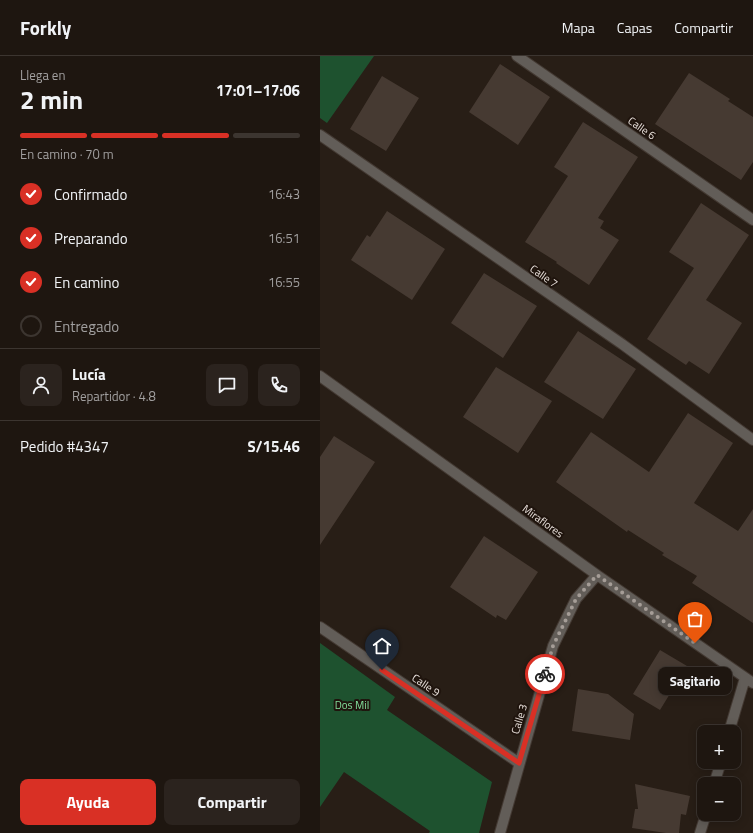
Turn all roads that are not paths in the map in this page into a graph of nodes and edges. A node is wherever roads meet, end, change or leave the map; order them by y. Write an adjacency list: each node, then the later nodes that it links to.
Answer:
1 (517, 56): 3 (street, Calle 6)
2 (320, 135): 5 (street, Calle 7)
3 (753, 220)
4 (320, 376): 6 (street, Miraflores)
5 (753, 440)
6 (597, 575): 8 (street, Miraflores); 10 (street, Calle 3)
7 (320, 627): 10 (street, Calle 9)
8 (749, 680): 9 (street)
9 (732, 725)
10 (519, 763): 12 (street, Calle 3)
11 (704, 821): 13 (street)
12 (500, 833)
13 (700, 833)

